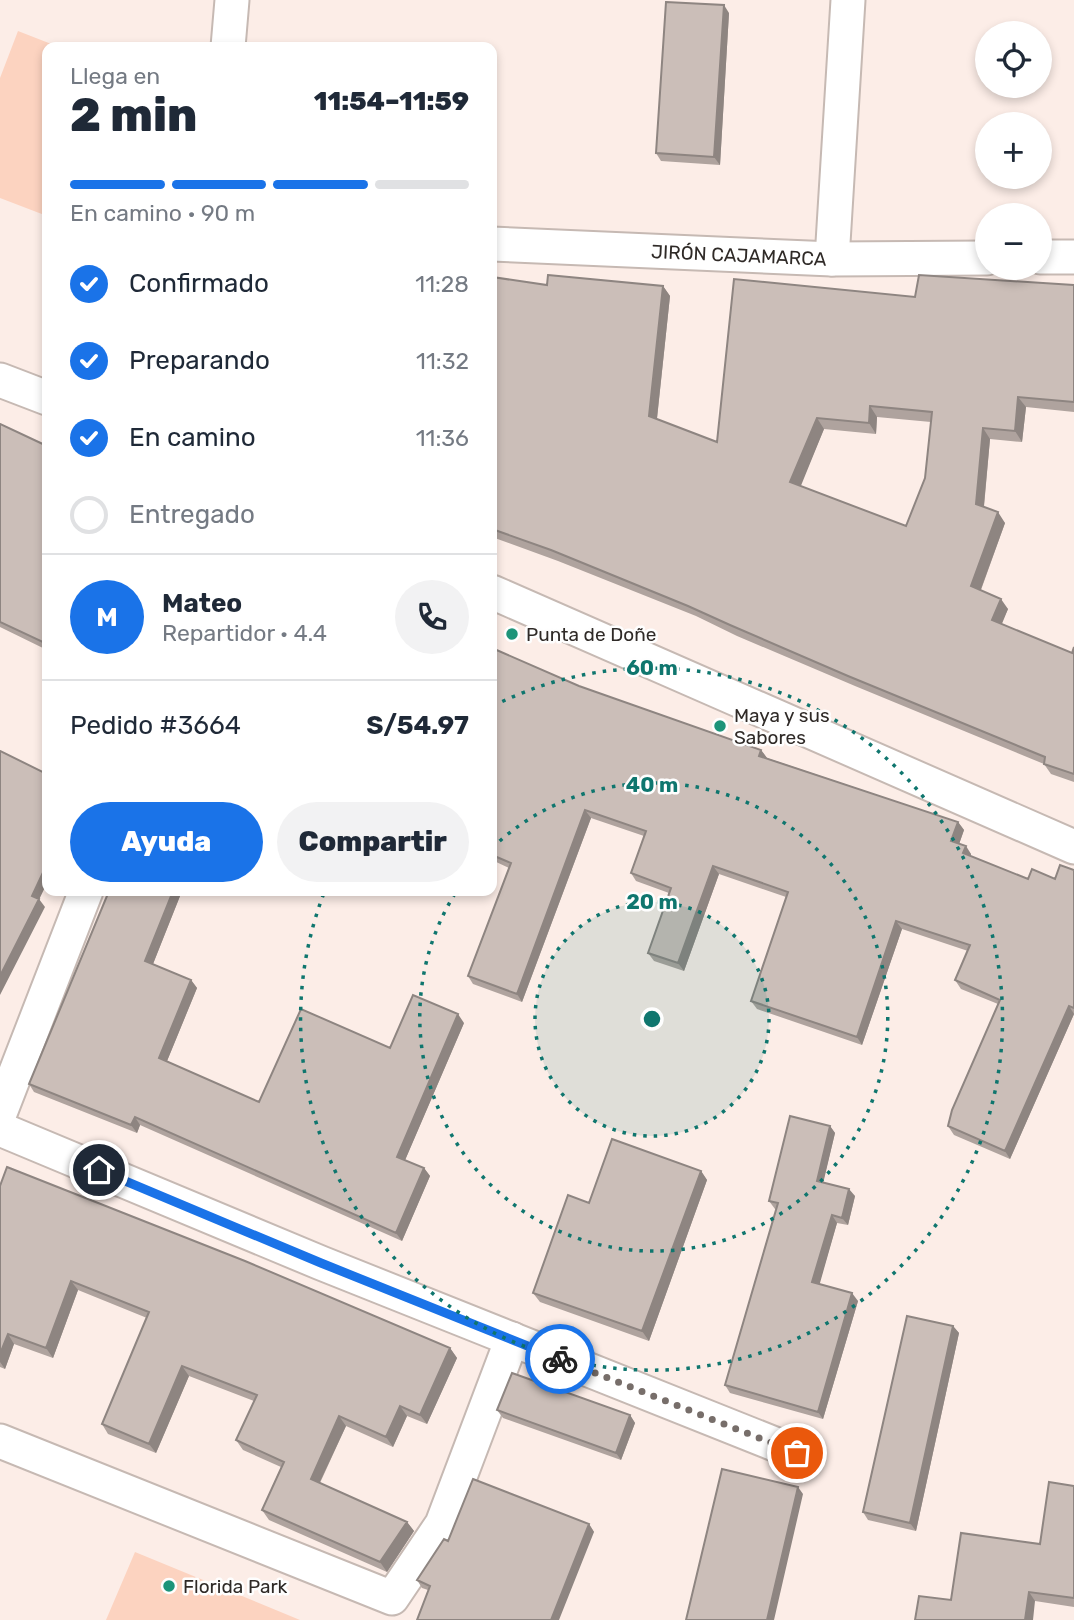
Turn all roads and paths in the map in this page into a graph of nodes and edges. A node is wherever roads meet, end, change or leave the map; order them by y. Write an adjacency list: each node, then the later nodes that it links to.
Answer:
1 (232, 0): 3 (street)
2 (848, 0): 8 (street)
3 (228, 42)
4 (497, 244): 8 (street, JIRÓN CAJAMARCA)
5 (1052, 257): 6 (street)
6 (1074, 257)
7 (975, 258): 8 (street, JIRÓN CAJAMARCA)
8 (832, 259)
9 (0, 380): 10 (street)
10 (42, 396)
11 (497, 594): 12 (street)
12 (1074, 847)
13 (84, 896): 14 (street)
14 (0, 1113)
15 (0, 1129): 16 (street)
16 (512, 1339): 17 (street); 18 (street)
17 (0, 1441)
18 (797, 1453)

